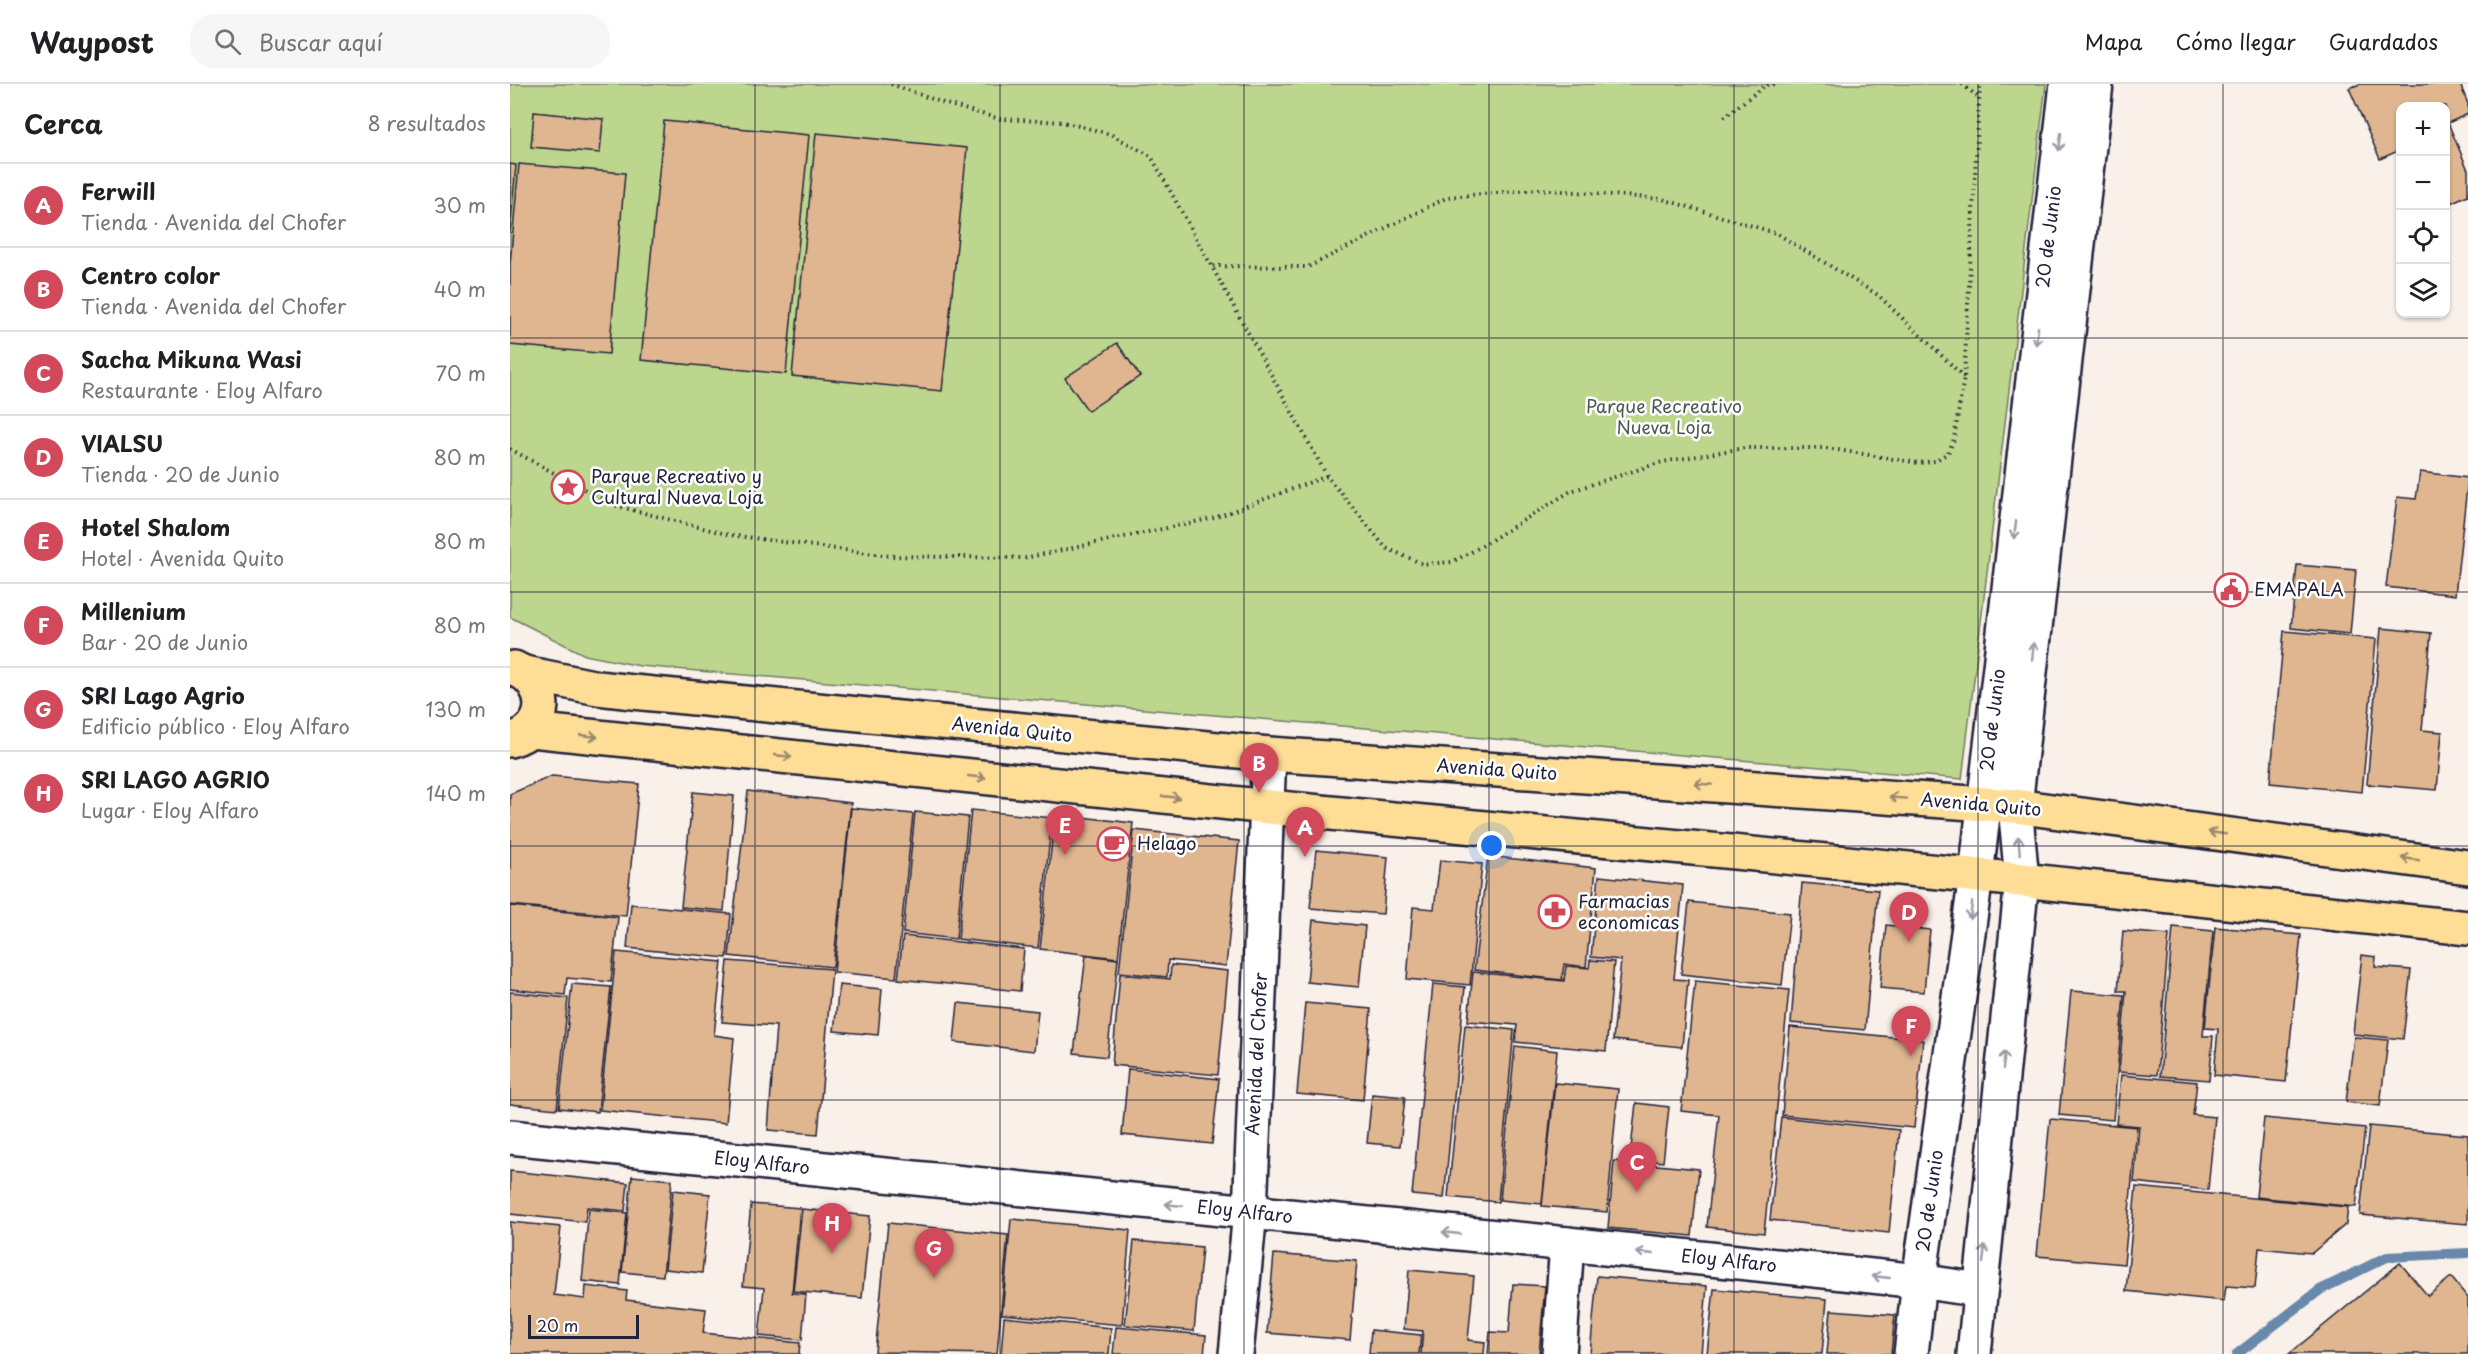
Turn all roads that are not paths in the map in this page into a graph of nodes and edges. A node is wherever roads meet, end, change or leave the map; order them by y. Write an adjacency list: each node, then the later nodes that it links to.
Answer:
1 (2067, 84): 6 (street, 20 de Junio, one-way to 6)
2 (2096, 84): 7 (street, 20 de Junio, one-way to 2)
3 (518, 670): 4 (highway); 5 (highway, Avenida Quito)
4 (520, 735): 8 (highway, one-way to 8)
5 (1269, 754): 6 (highway, Avenida Quito, one-way to 5); 8 (street, Avenida del Chofer)
6 (1983, 804): 7 (highway, Avenida Quito); 10 (street, 20 de Junio)
7 (2015, 806): 9 (highway, Avenida Quito, one-way to 7); 11 (street, 20 de Junio, one-way to 7)
8 (1269, 807): 10 (highway); 14 (street, Avenida del Chofer)
9 (2468, 867)
10 (1976, 876): 11 (highway); 16 (street, 20 de Junio, one-way to 16)
11 (2022, 880): 12 (highway); 17 (street, 20 de Junio, one-way to 11)
12 (2468, 928)
13 (510, 1137): 14 (street, Eloy Alfaro, one-way to 13)
14 (1250, 1212): 15 (street, Eloy Alfaro, one-way to 14); 18 (street, Avenida del Chofer)
15 (1567, 1244): 16 (street, Eloy Alfaro, one-way to 15); 19 (street)
16 (1919, 1281): 17 (street, Eloy Alfaro); 20 (street, 20 de Junio)
17 (1980, 1290): 21 (street, 20 de Junio)
18 (1236, 1354)
19 (1559, 1354)
20 (1911, 1354)
21 (1974, 1354)

